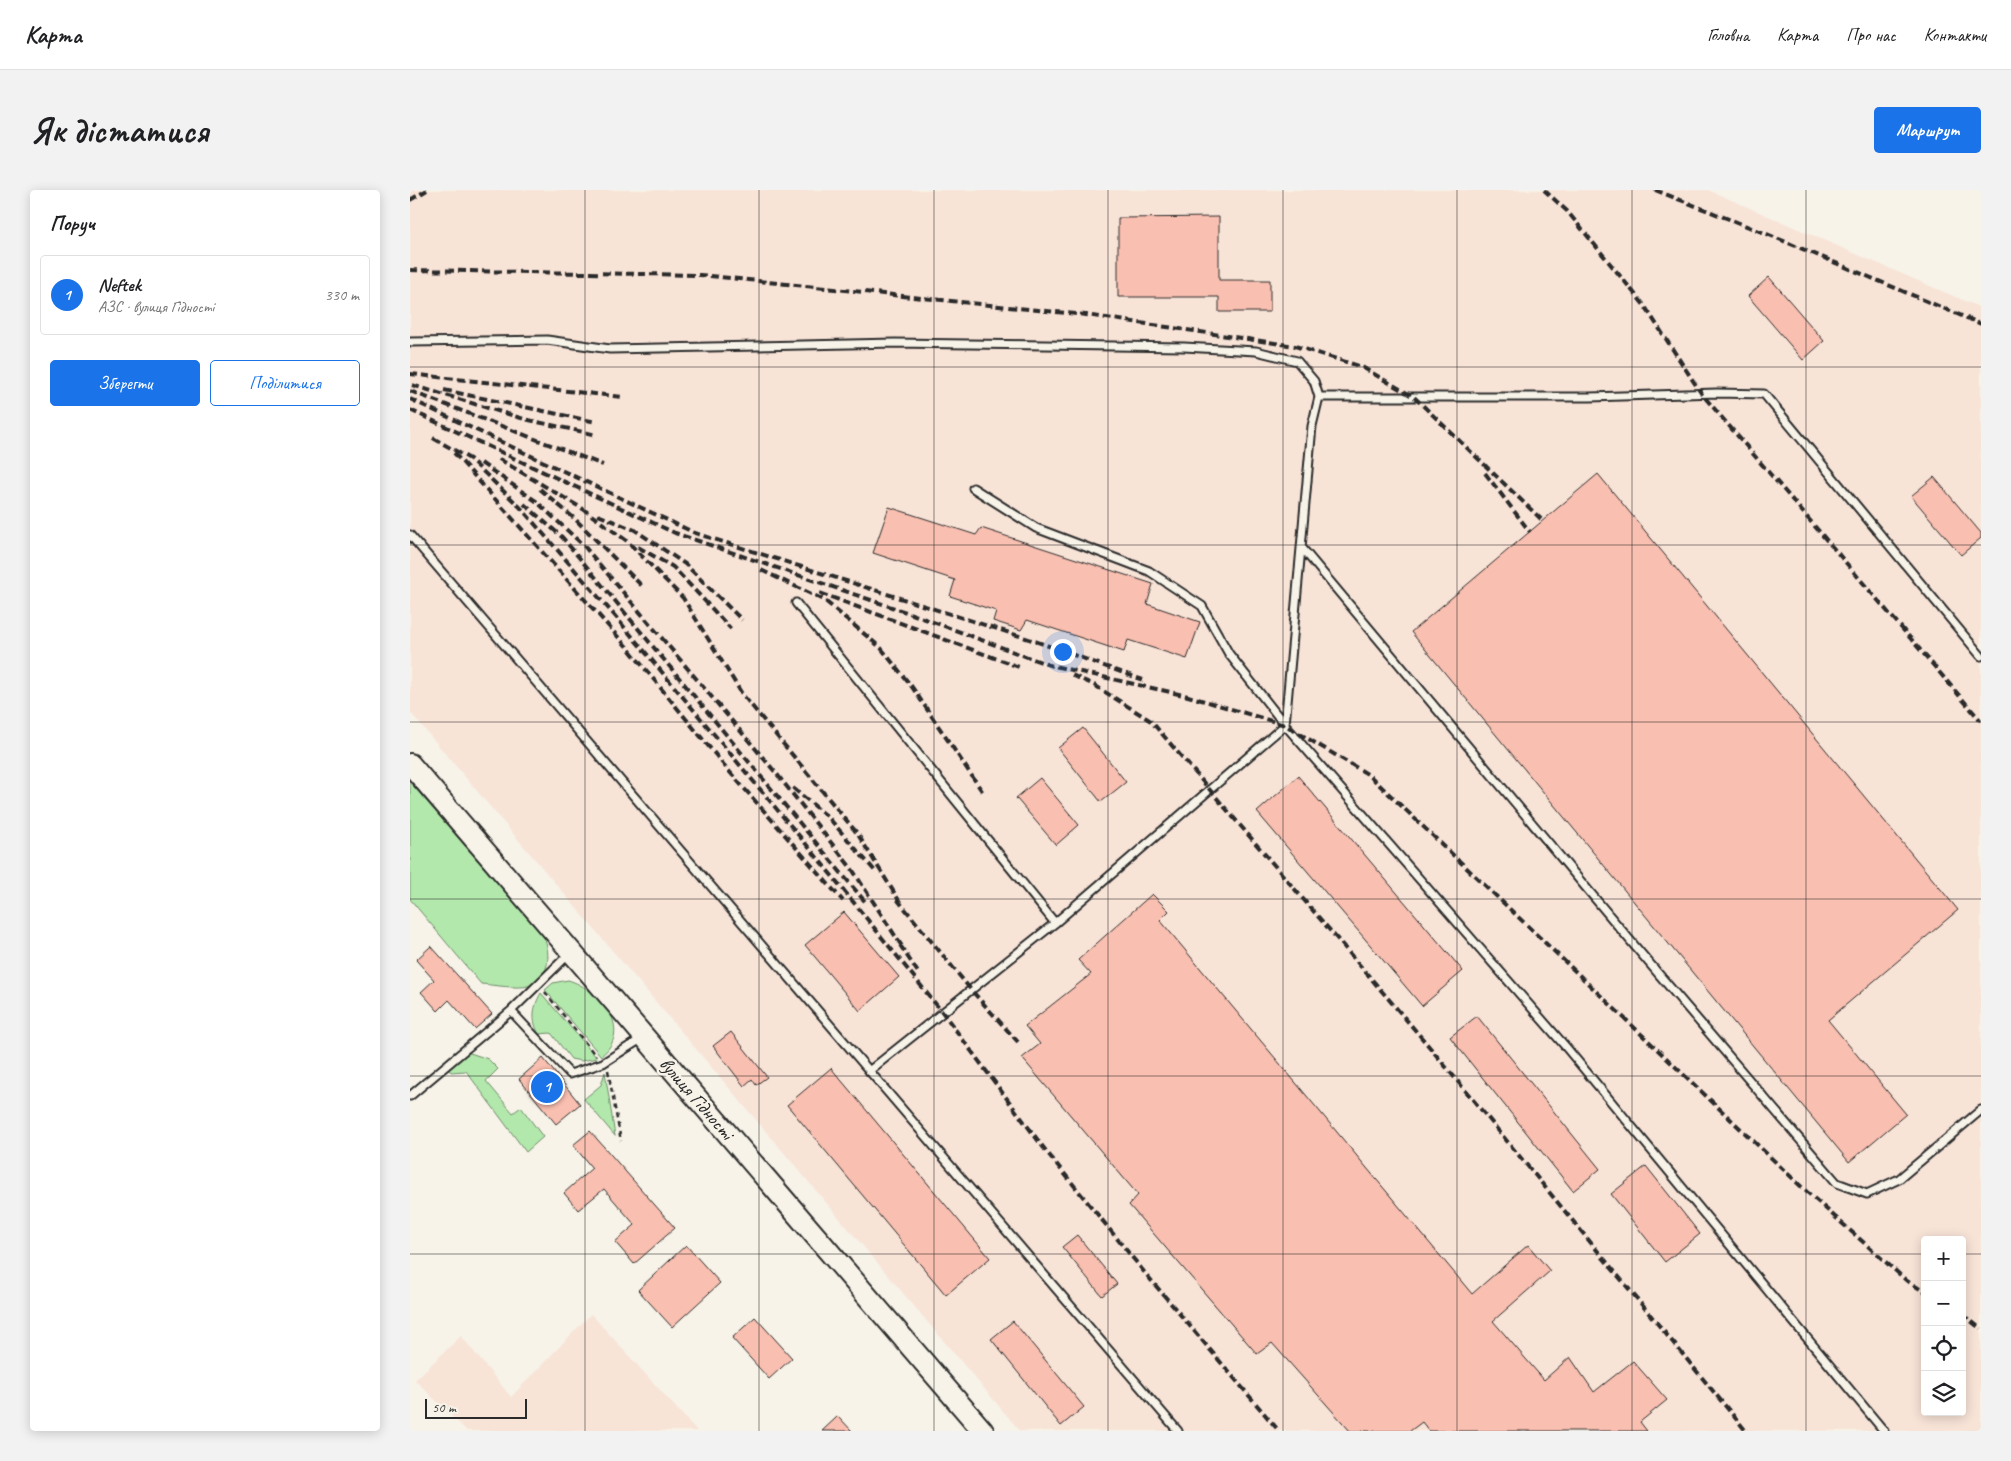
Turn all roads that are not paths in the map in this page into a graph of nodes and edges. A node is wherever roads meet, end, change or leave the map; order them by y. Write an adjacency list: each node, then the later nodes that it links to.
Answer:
1 (410, 342): 2 (lane)
2 (1319, 396): 5 (lane); 7 (lane)
3 (973, 488): 8 (lane)
4 (410, 535): 14 (lane)
5 (1302, 548): 8 (lane); 16 (lane)
6 (796, 603): 10 (lane)
7 (1981, 656)
8 (1285, 725): 10 (lane); 19 (lane)
9 (410, 764): 11 (main road, вулиця Гідності)
10 (1055, 923): 14 (lane)
11 (571, 952): 12 (lane); 13 (main road, вулиця Гідності)
12 (511, 1011): 13 (lane); 15 (lane)
13 (644, 1037): 17 (main road, вулиця Гідності)
14 (869, 1071): 18 (lane)
15 (410, 1096)
16 (1981, 1110)
17 (983, 1431)
18 (1178, 1431)
19 (1884, 1431)

